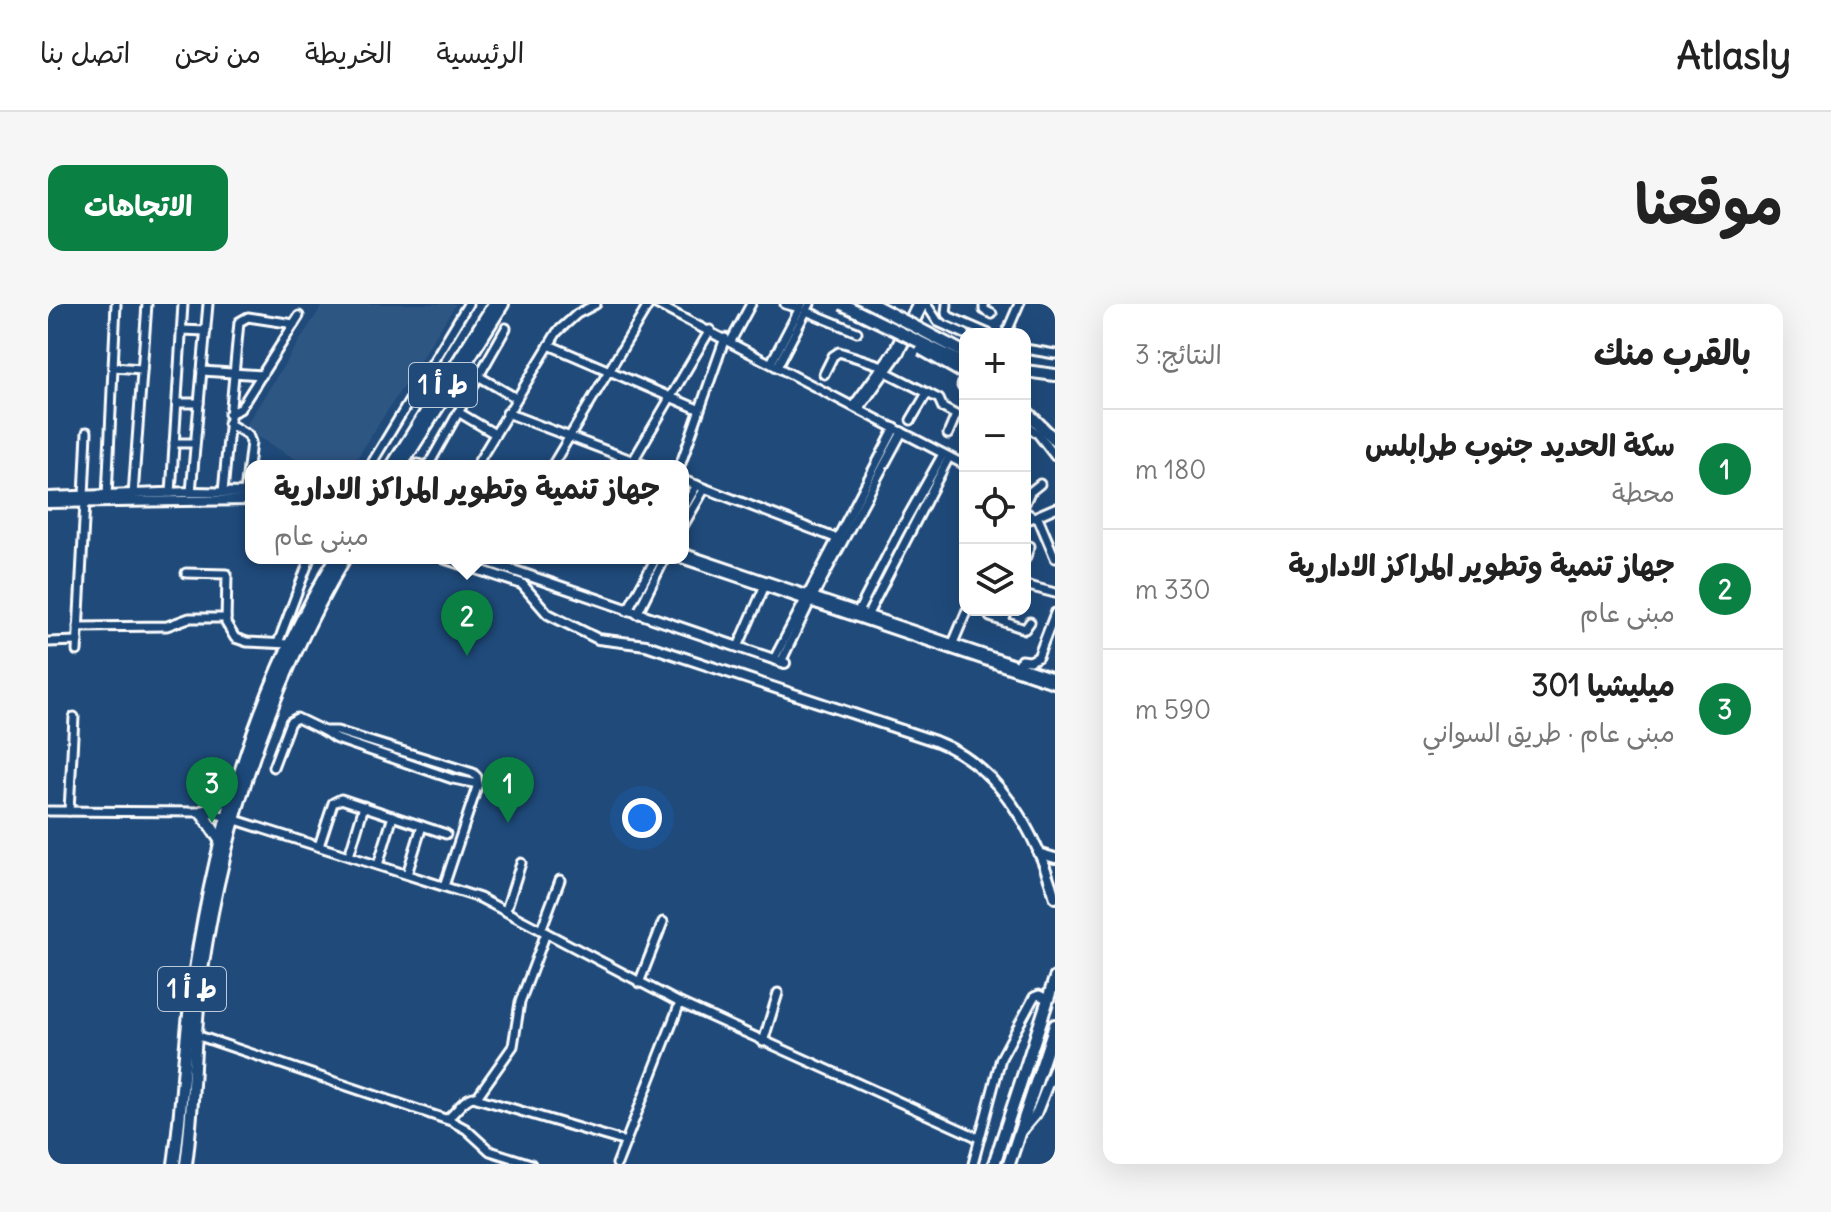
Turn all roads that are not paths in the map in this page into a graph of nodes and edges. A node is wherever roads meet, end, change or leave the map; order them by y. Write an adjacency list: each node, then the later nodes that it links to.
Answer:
1 (116, 304): 41 (street)
2 (147, 304): 42 (street)
3 (183, 304): 28 (street)
4 (208, 304): 30 (street)
5 (468, 304): 80 (street)
6 (483, 304): 33 (highway)
7 (494, 304): 33 (highway, ط أ 1)
8 (503, 304): 33 (highway, ط أ 1)
9 (511, 304): 33 (highway)
10 (596, 304): 35 (street)
11 (649, 304): 45 (street)
12 (656, 304): 29 (street)
13 (751, 304): 34 (street)
14 (785, 304): 22 (street)
15 (842, 304): 27 (highway, bridge)
16 (872, 304): 36 (highway, bridge)
17 (917, 304): 43 (street)
18 (925, 304): 31 (street); 43 (street)
19 (947, 304): 25 (street)
20 (984, 304): 23 (street)
21 (1019, 304): 26 (street)
22 (804, 307): 32 (street); 40 (street)
23 (992, 314)
24 (506, 328): 52 (street)
25 (975, 328)
26 (1009, 328)
27 (889, 329): 39 (highway, bridge); 46 (highway, bridge)
28 (181, 330): 30 (street); 56 (street)
29 (710, 330): 34 (street); 55 (street)
30 (206, 331): 44 (street)
31 (959, 331)
32 (857, 332)
33 (477, 338): 81 (highway, ط أ 1); 82 (highway, ط أ 1)
34 (728, 340): 40 (street); 59 (street)
35 (549, 345): 45 (street); 54 (street)
36 (959, 350)
37 (1031, 350): 38 (street)
38 (1055, 354)
39 (959, 361)
40 (774, 365): 58 (street)
41 (113, 367): 42 (street); 98 (street)
42 (142, 369): 97 (street)
43 (885, 369): 49 (street); 53 (street); 58 (street)
44 (202, 371): 48 (street); 57 (street)
45 (609, 372): 55 (street); 73 (street)
46 (959, 372)
47 (1031, 372): 51 (highway)
48 (234, 373): 50 (street); 50 (street); 63 (street)
49 (824, 374)
50 (262, 375): 63 (street)
51 (1055, 375)
52 (478, 376): 54 (street); 60 (street)
53 (927, 393): 65 (street); 72 (street)
54 (516, 398): 61 (street)
55 (670, 398): 59 (street); 87 (street)
56 (177, 403): 57 (street); 74 (street)
57 (199, 403): 75 (street)
58 (856, 408): 68 (street)
59 (698, 409): 88 (street)
60 (458, 412): 71 (street); 83 (street)
61 (507, 413): 71 (street); 73 (street)
62 (1031, 413): 70 (highway)
63 (229, 414): 66 (street)
64 (1031, 416): 76 (highway)
65 (911, 420)
66 (228, 423): 79 (street); 96 (street)
67 (1031, 428): 76 (street)
68 (899, 430): 77 (street); 108 (street)
69 (87, 432): 100 (street)
70 (1055, 432)
71 (495, 434): 84 (street)
72 (948, 434)
73 (570, 437): 85 (street); 86 (street)
74 (174, 443): 75 (street); 95 (street)
75 (195, 443): 94 (street)
76 (1053, 443): 78 (street)
77 (946, 456): 89 (street); 127 (street); 132 (street)
78 (1055, 456)
79 (250, 460)
80 (374, 460)
81 (396, 460)
82 (405, 460)
83 (431, 460)
84 (480, 460)
85 (556, 460)
86 (625, 460)
87 (634, 460)
88 (682, 460)
89 (959, 462)
90 (689, 482): 92 (street)
91 (1040, 484): 93 (street)
92 (701, 486): 102 (street); 104 (street); 108 (street)
93 (1031, 491)
94 (191, 492): 95 (main road); 96 (main road)
95 (171, 493): 97 (main road)
96 (217, 494): 99 (main road); 100 (main road)
97 (133, 495): 98 (main road)
98 (107, 496): 100 (main road)
99 (245, 496)
100 (85, 499): 101 (main road); 135 (street)
101 (48, 500)
102 (689, 501)
103 (1055, 508): 106 (street)
104 (689, 513)
105 (1031, 514): 106 (street)
106 (1035, 516): 107 (street); 109 (street)
107 (1031, 518)
108 (840, 540): 124 (street)
109 (1055, 558)
110 (689, 559): 121 (street)
111 (308, 564): 137 (street)
112 (332, 564): 137 (highway, ط أ 1)
113 (341, 564): 119 (highway, ط أ 1)
114 (345, 564): 119 (highway)
115 (482, 564): 157 (main road)
116 (484, 564): 125 (main road)
117 (653, 564): 125 (street)
118 (661, 564): 125 (street)
119 (336, 572): 140 (highway, ط أ 1)
120 (186, 573): 131 (street)
121 (765, 584): 124 (street); 138 (street)
122 (1031, 587): 123 (street)
123 (1055, 593)
124 (808, 598): 127 (street); 141 (street)
125 (632, 613): 138 (main road)
126 (1055, 613): 142 (street)
127 (857, 615): 132 (street)
128 (965, 616): 139 (street)
129 (1006, 616): 133 (street)
130 (990, 617): 133 (street)
131 (226, 618): 135 (street); 137 (street)
132 (866, 618): 139 (street)
133 (1004, 622): 134 (street)
134 (1030, 622)
135 (78, 627): 136 (street)
136 (48, 642)
137 (284, 643): 140 (highway, ط أ 1)
138 (738, 647): 141 (main road)
139 (952, 647): 142 (street)
140 (287, 660): 146 (highway, ط أ 1); 152 (highway, ط أ 1)
141 (780, 662)
142 (1017, 669): 143 (street)
143 (1055, 681)
144 (74, 717): 149 (street)
145 (273, 767): 164 (street)
146 (234, 791): 150 (highway); 152 (highway, ط أ 1)
147 (364, 806): 151 (street); 156 (street); 158 (street)
148 (48, 811): 149 (street)
149 (69, 811): 150 (street)
150 (201, 812): 152 (street); 155 (highway)
151 (393, 816): 153 (street); 161 (street)
152 (230, 817): 155 (highway, ط أ 1); 156 (street); 175 (highway, ط أ 1)
153 (422, 826): 154 (street); 162 (street)
154 (446, 834)
155 (220, 840): 183 (highway, ط أ 1)
156 (319, 846): 158 (street)
157 (1037, 852): 159 (main road); 165 (main road)
158 (349, 856): 161 (street)
159 (1055, 858)
160 (521, 863): 166 (street)
161 (378, 865): 162 (street)
162 (407, 874): 164 (street)
163 (560, 880): 168 (street)
164 (444, 886): 166 (street)
165 (1055, 898)
166 (506, 910): 168 (street)
167 (663, 922): 170 (street)
168 (543, 931): 170 (street); 178 (street)
169 (1055, 978): 172 (highway)
170 (639, 983): 173 (street)
171 (778, 993): 176 (street)
172 (1047, 999): 181 (street); 188 (highway)
173 (680, 1003): 176 (street); 182 (street)
174 (1055, 1025): 180 (highway)
175 (196, 1035): 179 (street); 184 (highway, ط أ 1)
176 (763, 1042): 181 (street)
177 (1055, 1066): 180 (main road)
178 (477, 1097): 179 (street); 182 (street)
179 (447, 1119): 185 (street)
180 (1019, 1134): 189 (highway)
181 (979, 1138): 187 (street)
182 (626, 1142): 186 (street)
183 (174, 1164)
184 (186, 1164)
185 (531, 1164)
186 (617, 1164)
187 (973, 1164)
188 (994, 1164)
189 (1009, 1164)

